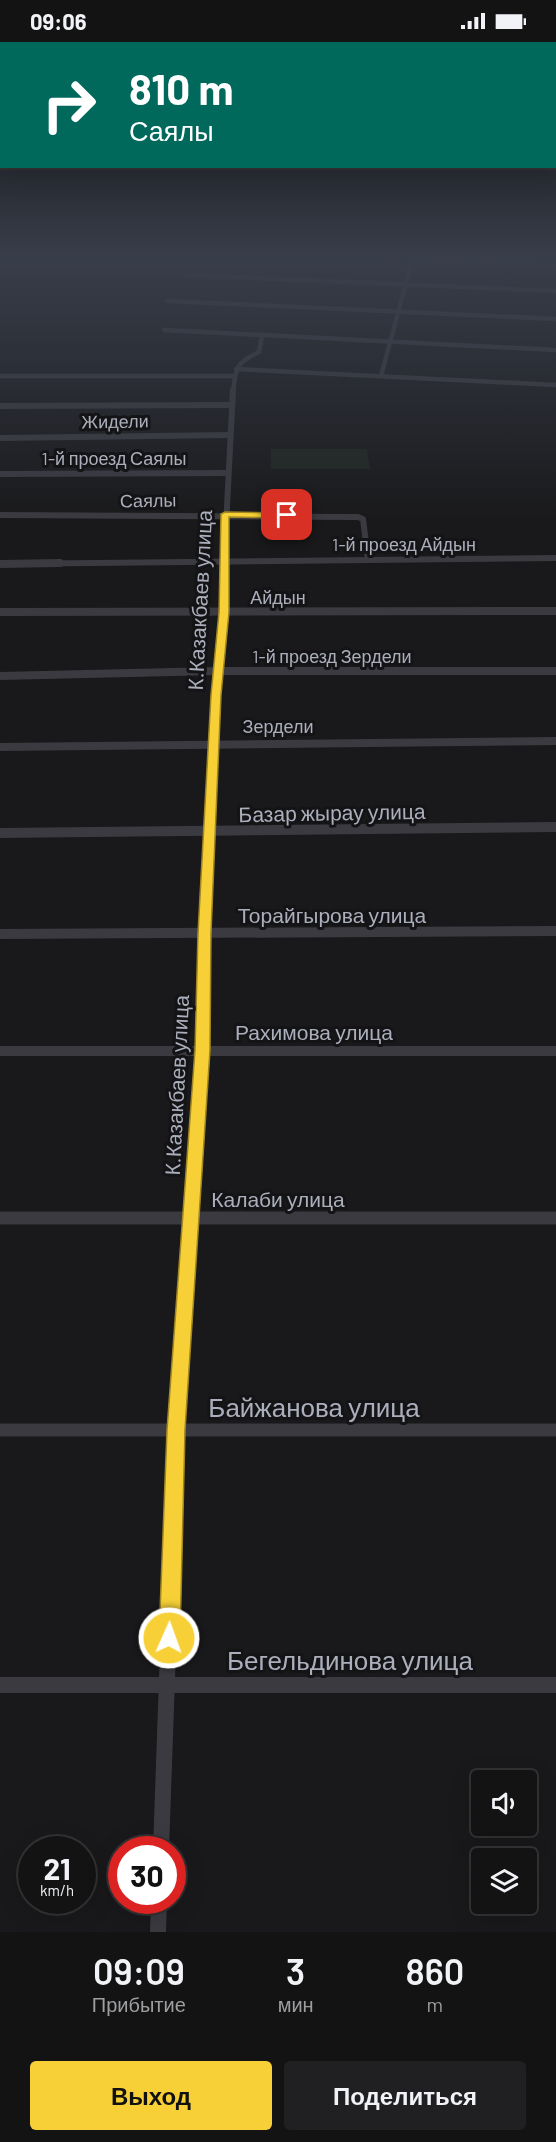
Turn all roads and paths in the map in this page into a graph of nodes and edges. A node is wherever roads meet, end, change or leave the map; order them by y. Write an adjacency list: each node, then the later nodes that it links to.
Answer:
1 (260, 345): 5 (street)
2 (388, 345): 7 (street)
3 (441, 345): 4 (street)
4 (556, 350)
5 (235, 373): 6 (street); 7 (street); 10 (street, К.Казакбаев улица)
6 (0, 376)
7 (381, 376): 8 (street)
8 (556, 386)
9 (0, 405): 10 (street)
10 (231, 405): 11 (street, К.Казакбаев улица)
11 (230, 435): 12 (street, Жидели); 13 (street, К.Казакбаев улица)
12 (0, 438)
13 (228, 473): 14 (street, 1-й проезд Саялы); 15 (street, К.Казакбаев улица)
14 (0, 474)
15 (225, 514): 16 (street, Саялы); 18 (street, Саялы); 19 (street, К.Казакбаев улица)
16 (0, 515)
17 (556, 558): 18 (street, 1-й проезд Айдын)
18 (368, 559): 19 (street, 1-й проезд Айдын)
19 (224, 560): 20 (street, 1-й проезд Айдын); 23 (street, К.Казакбаев улица)
20 (0, 564)
21 (556, 611): 23 (street, Айдын)
22 (0, 612): 23 (street, Айдын)
23 (224, 612): 24 (street, К.Казакбаев улица)
24 (217, 671): 25 (street, 1-й проезд Зердели); 26 (street, 1-й проезд Зердели); 28 (street, К.Казакбаев улица)
25 (556, 671)
26 (0, 676)
27 (556, 741): 28 (street, Зердели)
28 (214, 743): 29 (street, Зердели); 31 (street, К.Казакбаев улица)
29 (0, 747)
30 (556, 827): 31 (street, Базар жырау улица)
31 (210, 832): 32 (street, Базар жырау улица); 34 (street, К.Казакбаев улица)
32 (0, 833)
33 (556, 931): 34 (street, Торайгырова улица)
34 (205, 933): 35 (street, Торайгырова улица); 36 (street, К.Казакбаев улица)
35 (0, 934)
36 (202, 1050): 37 (street, Рахимова улица); 38 (street, Рахимова улица); 39 (street, К.Казакбаев улица)
37 (0, 1051)
38 (556, 1051)
39 (191, 1217): 40 (street, Калаби улица); 41 (street, Калаби улица); 43 (street, К.Казакбаев улица)
40 (0, 1218)
41 (556, 1218)
42 (0, 1430): 43 (street, Байжанова улица)
43 (176, 1430): 44 (street, Байжанова улица); 45 (street, К.Казакбаев улица)
44 (556, 1430)
45 (168, 1684): 46 (street, Бегельдинова улица); 47 (street, Бегельдинова улица); 48 (street, К.Казакбаев улица)
46 (0, 1685)
47 (556, 1685)
48 (162, 1836)
49 (159, 1914): 50 (street)
50 (158, 1932)

